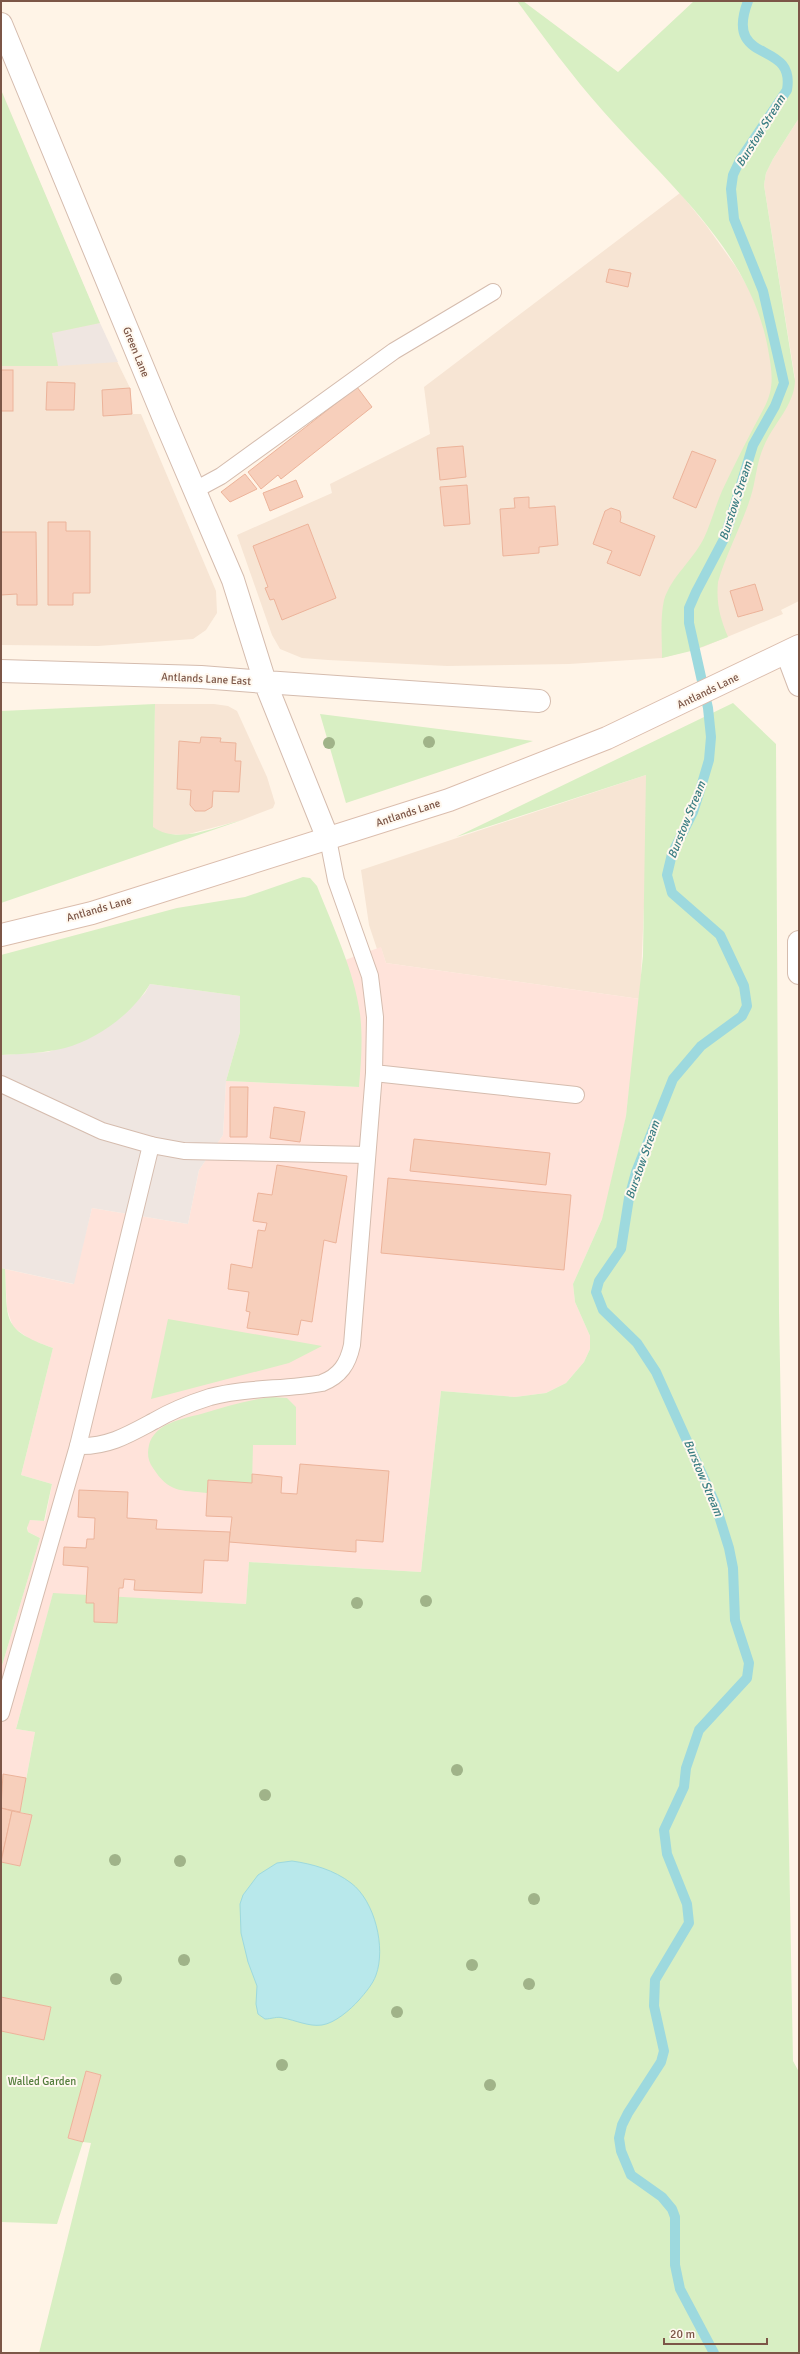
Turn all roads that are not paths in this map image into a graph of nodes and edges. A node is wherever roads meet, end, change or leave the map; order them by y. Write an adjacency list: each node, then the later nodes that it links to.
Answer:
1 (1, 24): 3 (street, Green Lane)
2 (493, 292): 3 (lane)
3 (195, 490): 6 (street, Green Lane)
4 (793, 649): 7 (street); 9 (street, Antlands Lane)
5 (1, 671): 6 (street, Antlands Lane East)
6 (265, 682): 8 (street); 9 (street, Antlands Lane East)
7 (799, 685)
8 (539, 701)
9 (328, 839): 10 (street, Antlands Lane); 13 (lane)
10 (1, 935)
11 (799, 942): 12 (street)
12 (799, 973)
13 (374, 1073): 15 (lane); 17 (lane)
14 (1, 1084): 16 (lane)
15 (576, 1096)
16 (151, 1145): 17 (lane); 18 (lane)
17 (367, 1155): 18 (lane)
18 (78, 1446): 19 (lane)
19 (1, 1713)

